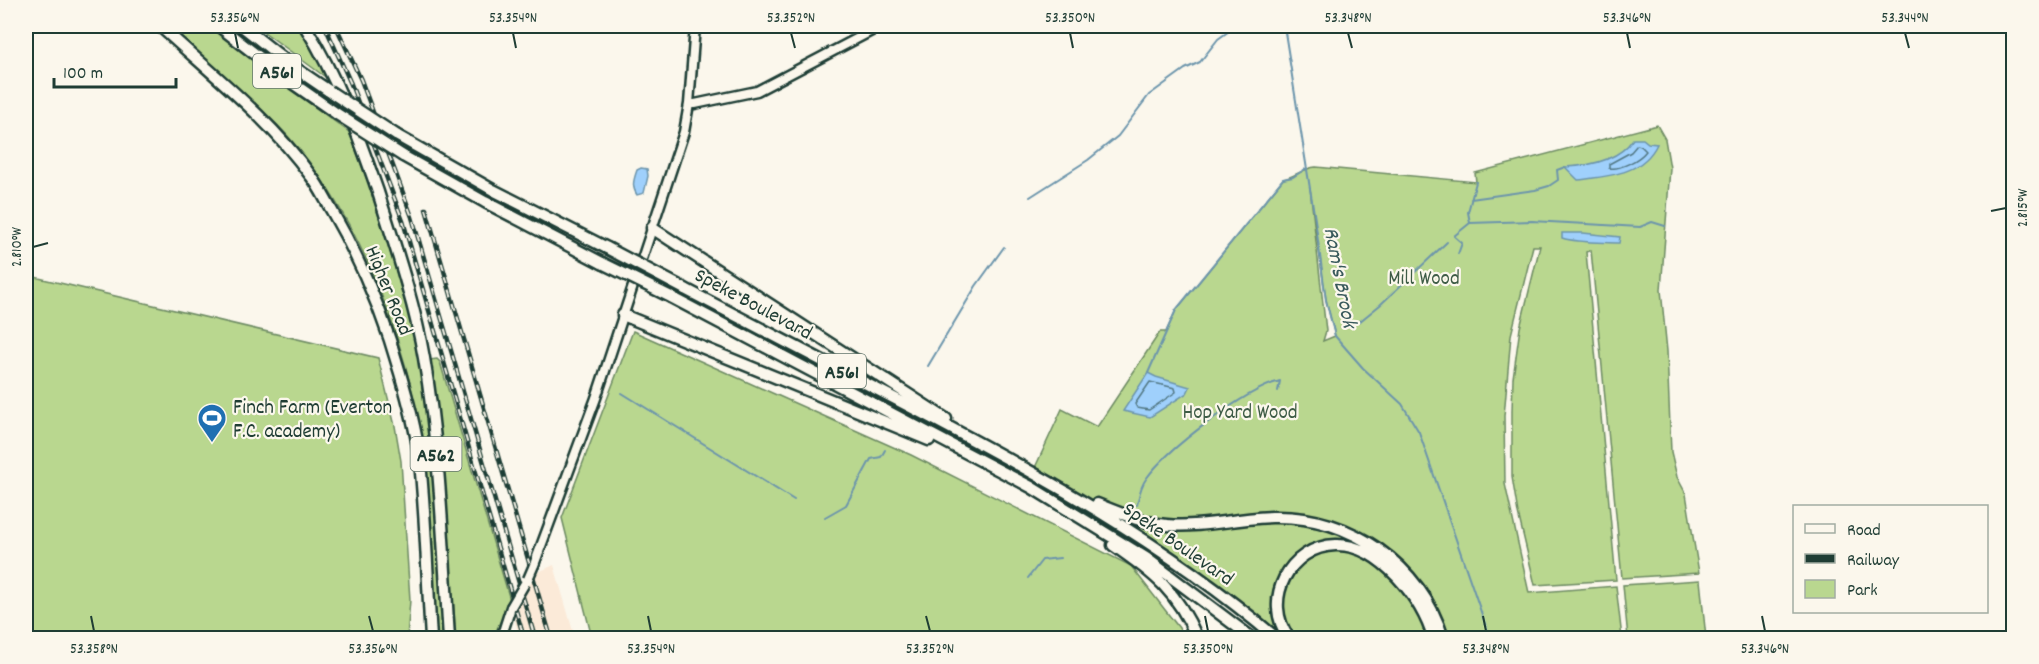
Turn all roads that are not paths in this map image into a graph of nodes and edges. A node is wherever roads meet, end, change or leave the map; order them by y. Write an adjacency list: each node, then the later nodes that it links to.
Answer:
1 (160, 26): 14 (highway, Higher Road / A562)
2 (219, 26): 11 (highway, Speke Boulevard / A561, bridge)
3 (242, 26): 10 (highway, Speke Boulevard / A561, bridge)
4 (305, 26): 15 (highway, Higher Road / A562)
5 (694, 26): 7 (street)
6 (881, 26): 7 (street)
7 (689, 104): 8 (street)
8 (652, 228): 9 (street); 10 (highway)
9 (622, 315): 11 (highway); 16 (street, bridge)
10 (998, 453): 13 (highway, Speke Boulevard / A561)
11 (979, 459): 12 (highway, Speke Boulevard / A561)
12 (1031, 487): 17 (highway); 18 (highway, Speke Boulevard / A561)
13 (1069, 492): 19 (highway, Speke Boulevard / A561); 22 (highway)
14 (431, 639)
15 (448, 639)
16 (501, 639)
17 (1197, 639)
18 (1252, 639)
19 (1276, 639)
20 (1289, 639): 21 (highway)
21 (1433, 639)
22 (1443, 639)

